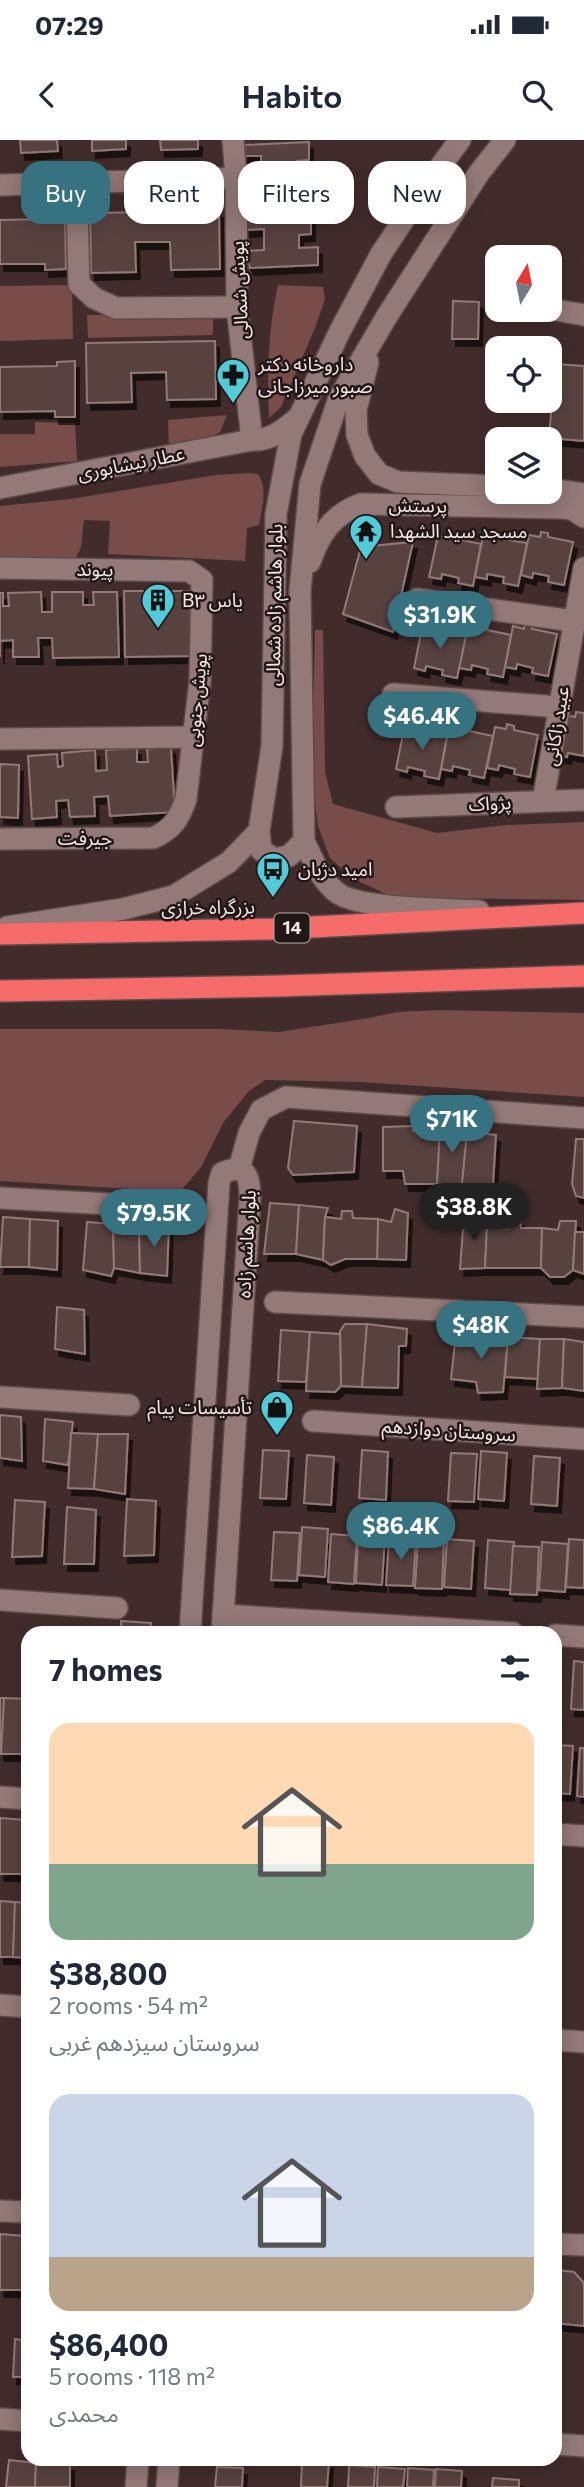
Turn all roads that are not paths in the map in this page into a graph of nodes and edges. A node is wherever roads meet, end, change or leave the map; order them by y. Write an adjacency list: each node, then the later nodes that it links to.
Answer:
1 (233, 140): 4 (street, پویش شمالی)
2 (460, 140): 11 (street, بلوار هاشم زاده شمالی)
3 (505, 140): 10 (street, بلوار هاشم زاده شمالی)
4 (236, 178): 5 (street); 7 (street, پویش شمالی)
5 (0, 185)
6 (77, 224): 7 (street)
7 (237, 307): 12 (street, پویش شمالی)
8 (562, 311): 9 (street)
9 (584, 315)
10 (374, 338): 14 (street, پرستش); 22 (street, بلوار هاشم زاده شمالی)
11 (300, 416): 12 (street, عطار نیشابوری); 13 (street, بلوار هاشم زاده شمالی)
12 (257, 440): 13 (street); 15 (street, عطار نیشابوری)
13 (286, 464): 34 (street, بلوار هاشم زاده شمالی)
14 (485, 486)
15 (0, 488)
16 (562, 491): 17 (street)
17 (584, 494)
18 (584, 517): 22 (street, پرستش)
19 (0, 568): 21 (street, پیوند)
20 (584, 568): 24 (street, عبید زاکانی)
21 (189, 571): 28 (street, پویش جنوبی)
22 (300, 591): 36 (street, بلوار هاشم زاده شمالی)
23 (417, 599): 24 (street)
24 (579, 613): 25 (street, عبید زاکانی)
25 (576, 658): 27 (street, عبید زاکانی)
26 (393, 694): 27 (street)
27 (559, 707): 31 (street, عبید زاکانی)
28 (193, 737): 29 (street); 33 (street, پویش جنوبی)
29 (0, 739)
30 (584, 800): 31 (street, پژواک)
31 (543, 801): 32 (street, پژواک)
32 (396, 807)
33 (169, 831): 35 (street, جيرفت)
34 (259, 831): 36 (street); 39 (street)
35 (0, 839)
36 (304, 841): 38 (street, بلوار هاشم زاده شمالی)
37 (584, 913): 38 (highway, بزرگراه خرازی / 14)
38 (537, 915): 40 (highway, بزرگراه خرازی / 14)
39 (0, 928)
40 (0, 934)
41 (584, 975): 42 (highway)
42 (0, 991)
43 (584, 1118): 44 (street)
44 (239, 1169): 51 (street, بلوار هاشم زاده); 52 (street, بلوار هاشم زاده)
45 (0, 1198): 46 (street)
46 (165, 1207)
47 (275, 1302): 48 (street)
48 (584, 1317)
49 (0, 1396): 50 (street)
50 (130, 1405)
51 (205, 1406): 52 (street); 58 (street, بلوار هاشم زاده)
52 (236, 1407): 57 (street, بلوار هاشم زاده)
53 (313, 1422): 54 (street, سروستان دوازدهم)
54 (584, 1438)
55 (0, 1600): 56 (street)
56 (117, 1608)
57 (222, 1624): 59 (street)
58 (190, 1626)
59 (287, 1626)
60 (562, 1635): 61 (street)
61 (584, 1637)
62 (0, 1797): 63 (street)
63 (21, 1798)
64 (562, 1834): 65 (street)
65 (584, 1836)
66 (0, 2005): 67 (street)
67 (21, 2006)
68 (562, 2040): 69 (street)
69 (584, 2042)
70 (0, 2211): 71 (street)
71 (21, 2212)
72 (562, 2244): 73 (street)
73 (584, 2245)
74 (0, 2419): 75 (street)
75 (21, 2420)
76 (562, 2444): 77 (street)
77 (584, 2446)
78 (138, 2466): 80 (street)
79 (168, 2466): 81 (street)
80 (136, 2487)
81 (167, 2487)

